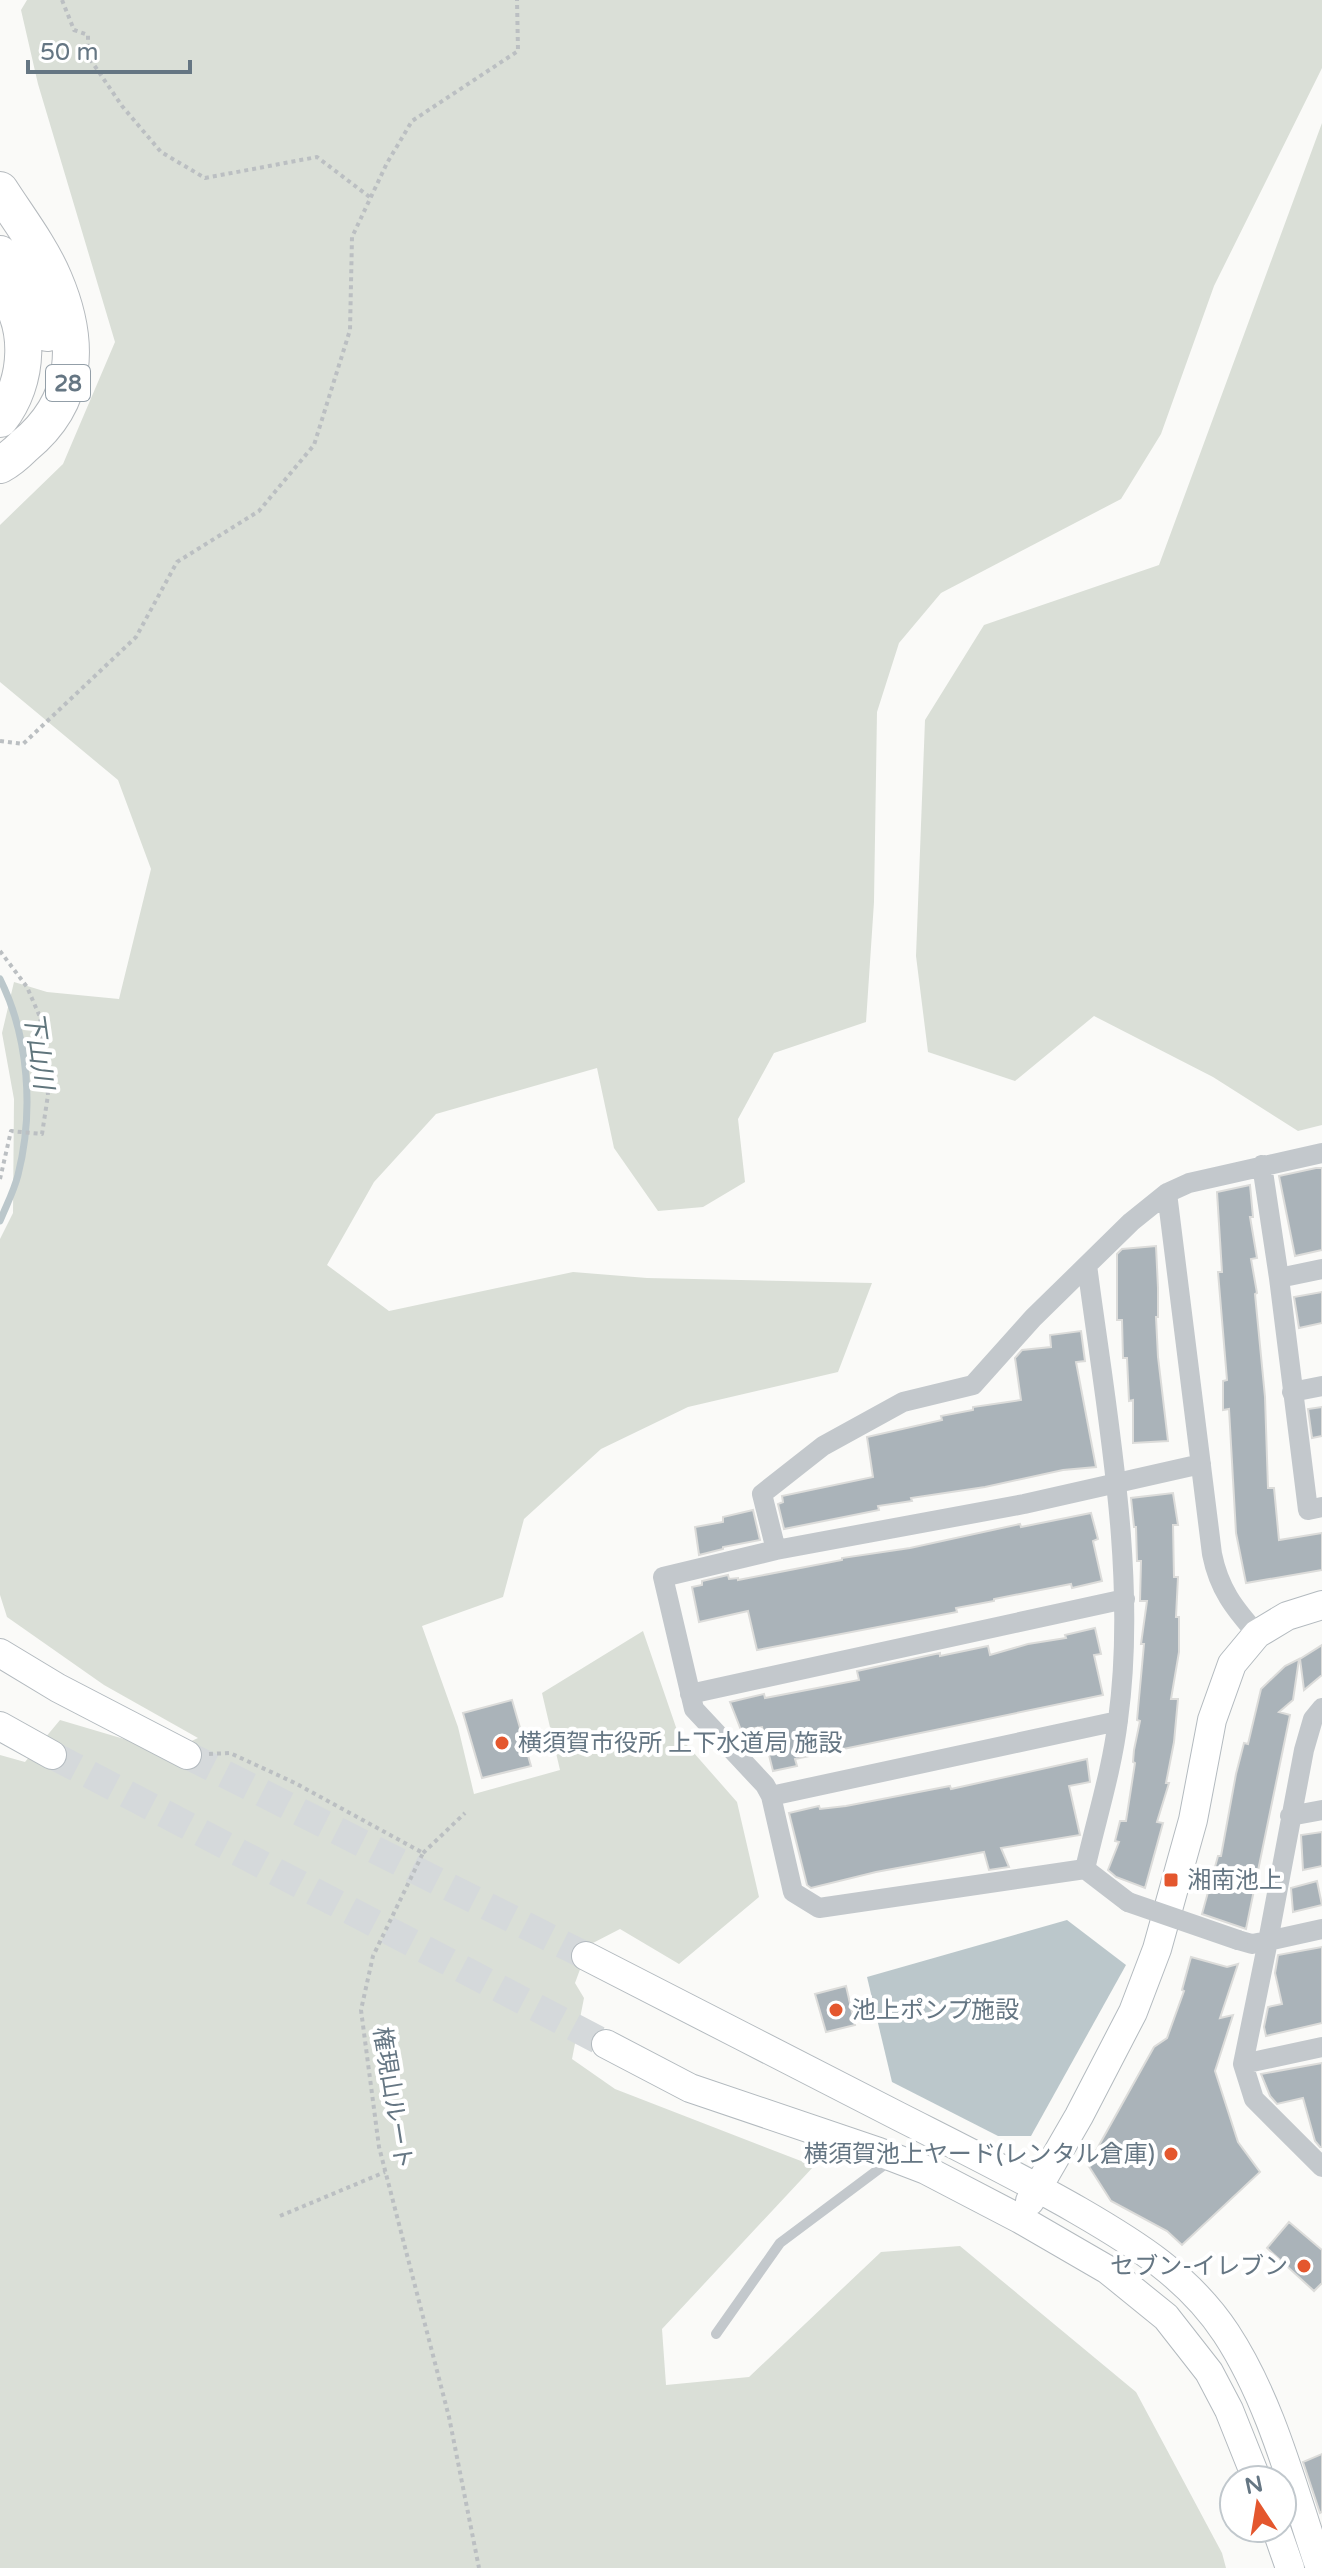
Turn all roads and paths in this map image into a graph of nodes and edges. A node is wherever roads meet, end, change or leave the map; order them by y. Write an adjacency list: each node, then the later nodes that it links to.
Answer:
1 (62, 0): 4 (path)
2 (517, 0): 4 (path)
3 (0, 190): 9 (highway, 28)
4 (371, 198): 10 (path)
5 (0, 254): 8 (highway)
6 (0, 286): 7 (highway)
7 (0, 419)
8 (0, 449)
9 (0, 465)
10 (0, 741)
11 (0, 951): 14 (path)
12 (1322, 1153): 13 (street)
13 (1262, 1165): 15 (street); 18 (street)
14 (0, 1179)
15 (1167, 1193): 16 (street); 21 (street)
16 (1087, 1265): 22 (street); 24 (street)
17 (1322, 1269): 18 (street)
18 (1279, 1278): 20 (street)
19 (1322, 1386): 20 (street)
20 (1292, 1392): 23 (street)
21 (1201, 1464): 22 (street); 27 (street)
22 (1115, 1482): 24 (street); 25 (street)
23 (1322, 1507)
24 (776, 1550): 29 (street)
25 (1125, 1599): 29 (street); 31 (street)
26 (1322, 1605): 27 (street)
27 (1257, 1634): 51 (street)
28 (0, 1653): 35 (street)
29 (690, 1694): 36 (street)
30 (1322, 1708): 39 (street)
31 (1118, 1721): 36 (street); 41 (street)
32 (0, 1726): 34 (street)
33 (230, 1753): 40 (path)
34 (52, 1755)
35 (187, 1755)
36 (771, 1796): 41 (street)
37 (1322, 1810): 39 (street)
38 (465, 1813): 40 (path)
39 (1290, 1816): 43 (street)
40 (423, 1853): 50 (path, 権現山ルート)
41 (1085, 1869): 43 (street, bridge)
42 (1322, 1929): 43 (street)
43 (1268, 1941): 47 (street)
44 (586, 1956): 51 (street)
45 (606, 2044): 48 (street)
46 (1322, 2047): 47 (street)
47 (1243, 2064): 49 (street)
48 (894, 2158): 53 (street); 54 (lane)
49 (1322, 2167)
50 (385, 2172): 52 (path); 57 (path, 権現山ルート)
51 (1038, 2187): 53 (street); 59 (street)
52 (280, 2216)
53 (1020, 2219): 55 (street)
54 (716, 2334)
55 (1251, 2464)
56 (1282, 2544): 58 (street)
57 (479, 2568)
58 (1290, 2568)
59 (1320, 2568)

